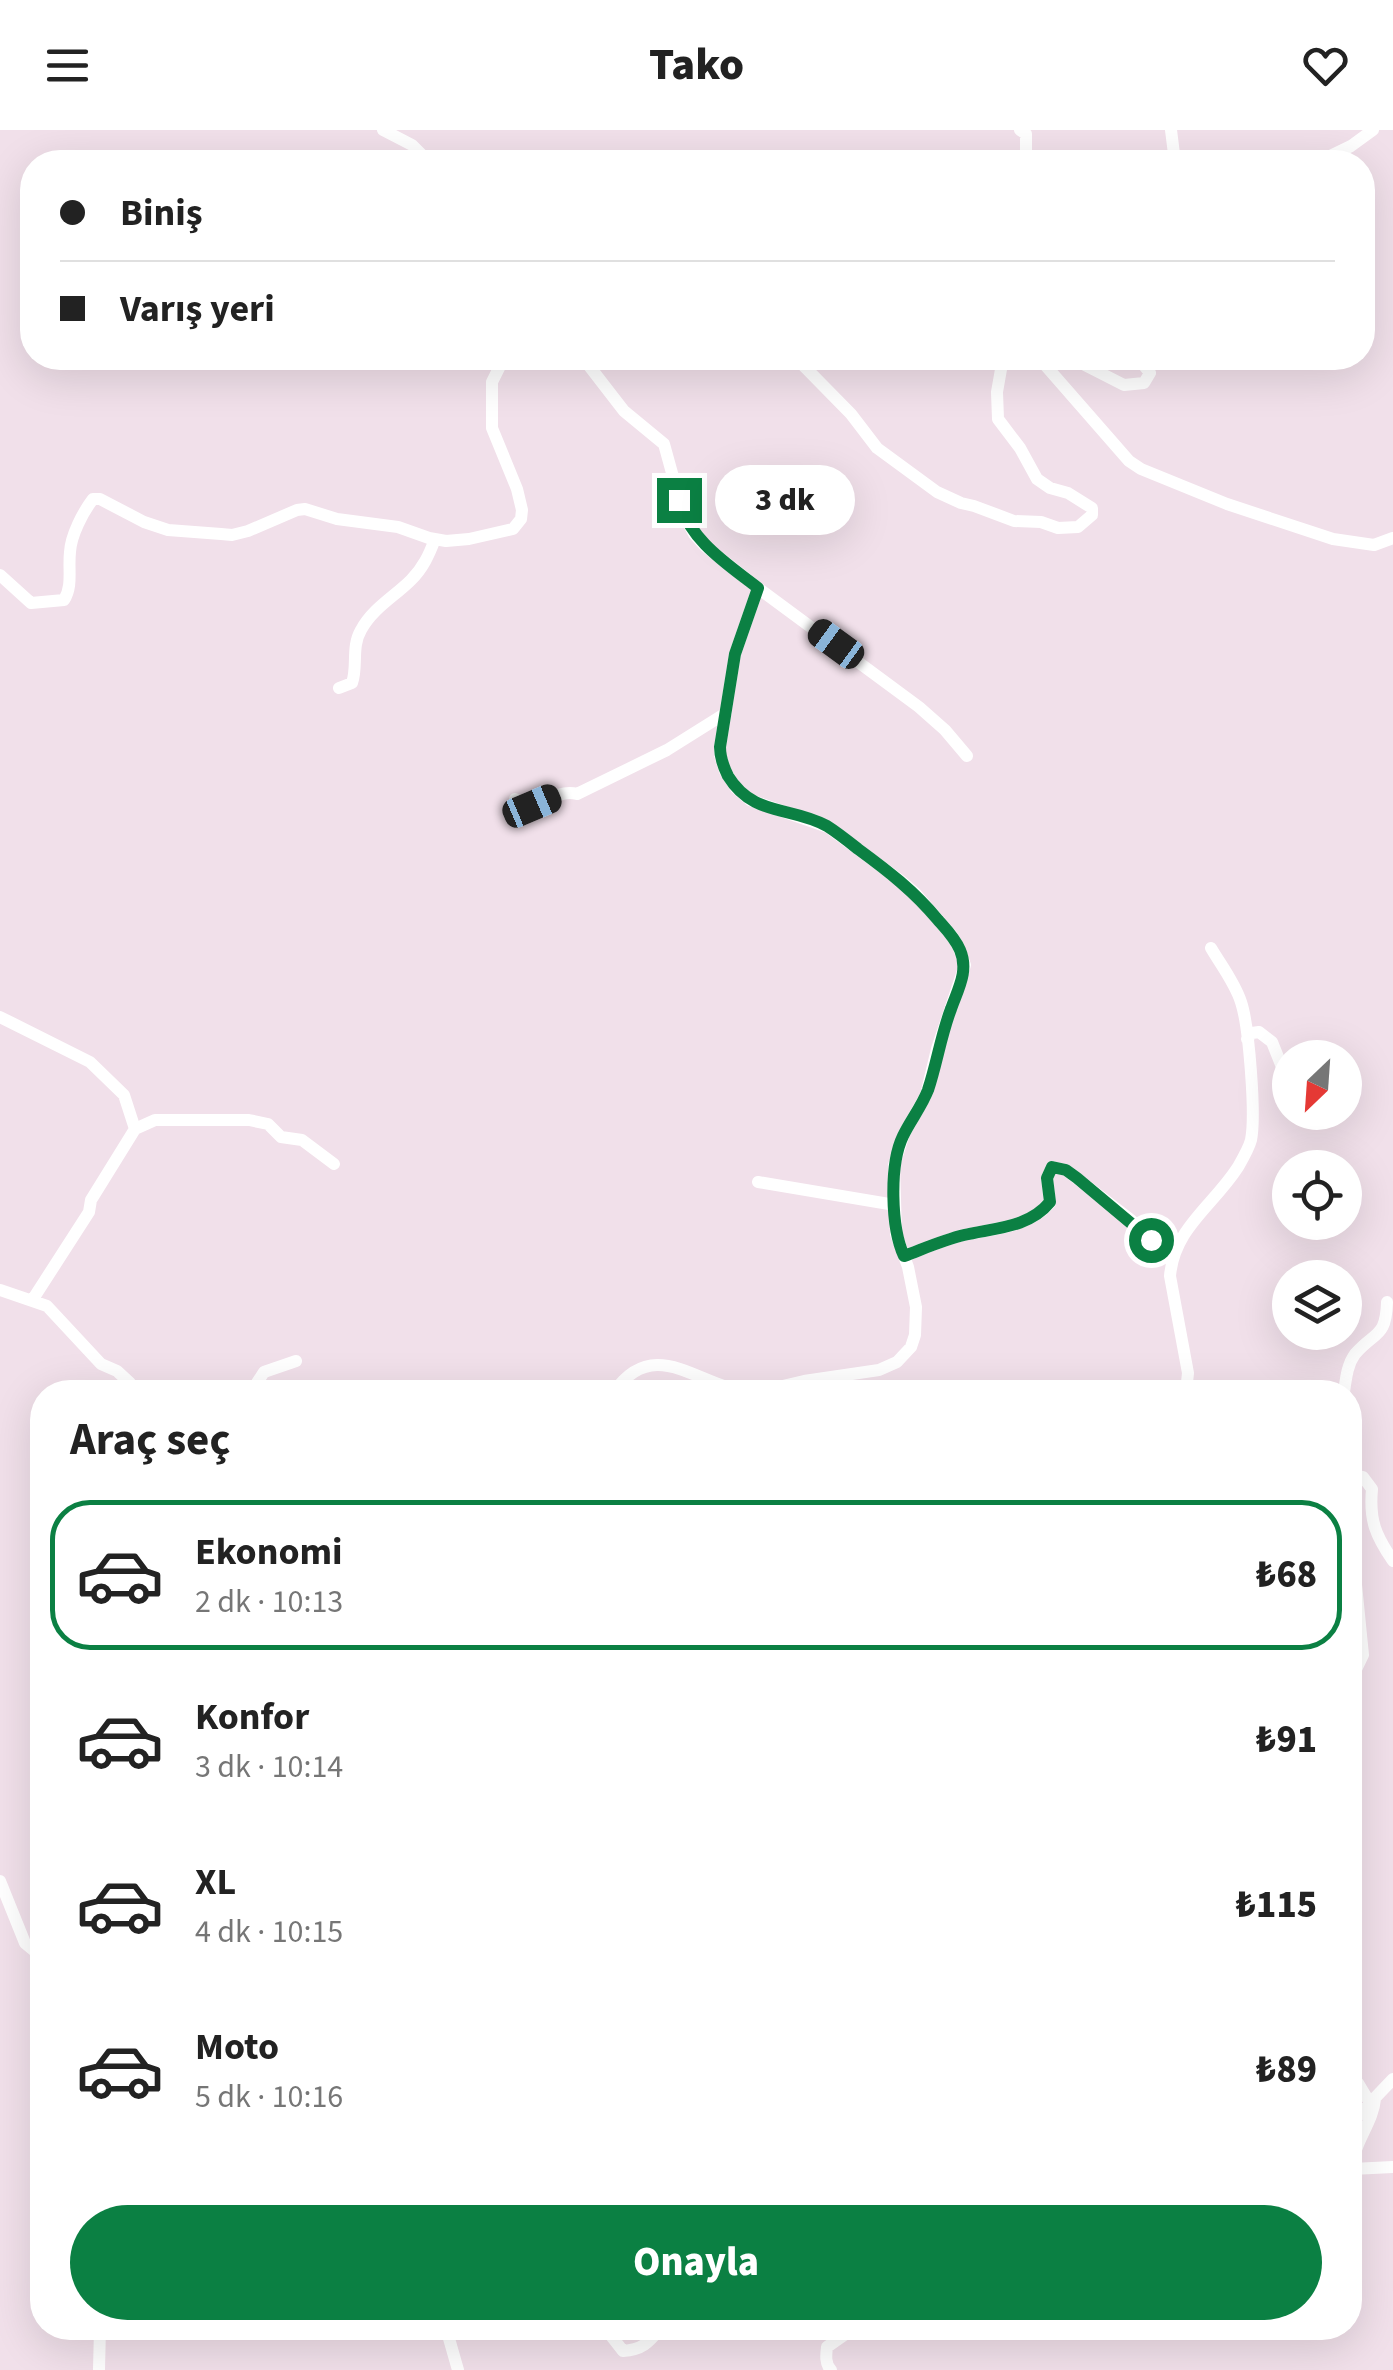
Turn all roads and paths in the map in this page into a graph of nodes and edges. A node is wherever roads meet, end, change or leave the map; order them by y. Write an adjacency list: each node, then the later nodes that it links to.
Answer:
1 (383, 130): 3 (street)
2 (1373, 130): 4 (street)
3 (417, 150)
4 (1343, 150)
5 (498, 370): 13 (street)
6 (593, 370): 15 (street)
7 (808, 370): 8 (street)
8 (1001, 370)
9 (1050, 370): 12 (street)
10 (1095, 370): 11 (street)
11 (1147, 370)
12 (1393, 538)
13 (435, 539): 14 (street); 16 (street)
14 (0, 576)
15 (758, 588): 17 (street); 18 (street)
16 (339, 688)
17 (726, 713): 19 (street); 27 (street)
18 (967, 756)
19 (515, 800)
20 (1211, 948): 22 (street)
21 (0, 1017): 24 (street)
22 (1247, 1039): 23 (street); 29 (street)
23 (1272, 1042)
24 (136, 1129): 25 (street); 31 (street)
25 (334, 1164)
26 (758, 1182): 27 (street)
27 (896, 1205): 28 (street)
28 (904, 1256): 29 (street); 38 (street)
29 (1172, 1260): 39 (street)
30 (0, 1290): 31 (street)
31 (33, 1300): 34 (street)
32 (1387, 1302): 40 (street)
33 (296, 1361): 35 (street)
34 (127, 1380)
35 (259, 1380)
36 (623, 1380): 37 (street)
37 (706, 1380)
38 (811, 1380)
39 (1187, 1380)
40 (1346, 1380)
41 (1362, 1477): 42 (street)
42 (1393, 1561)
43 (0, 1881): 44 (street)
44 (30, 1947)
45 (1393, 2079): 47 (street)
46 (1362, 2088): 47 (street)
47 (1373, 2101): 48 (street); 49 (street)
48 (1362, 2112)
49 (1362, 2134)
50 (1393, 2167): 51 (street)
51 (1362, 2169)
52 (100, 2340): 57 (street)
53 (449, 2340): 58 (street)
54 (614, 2340): 55 (street)
55 (650, 2340)
56 (838, 2340): 59 (street)
57 (99, 2370)
58 (458, 2370)
59 (831, 2370)

